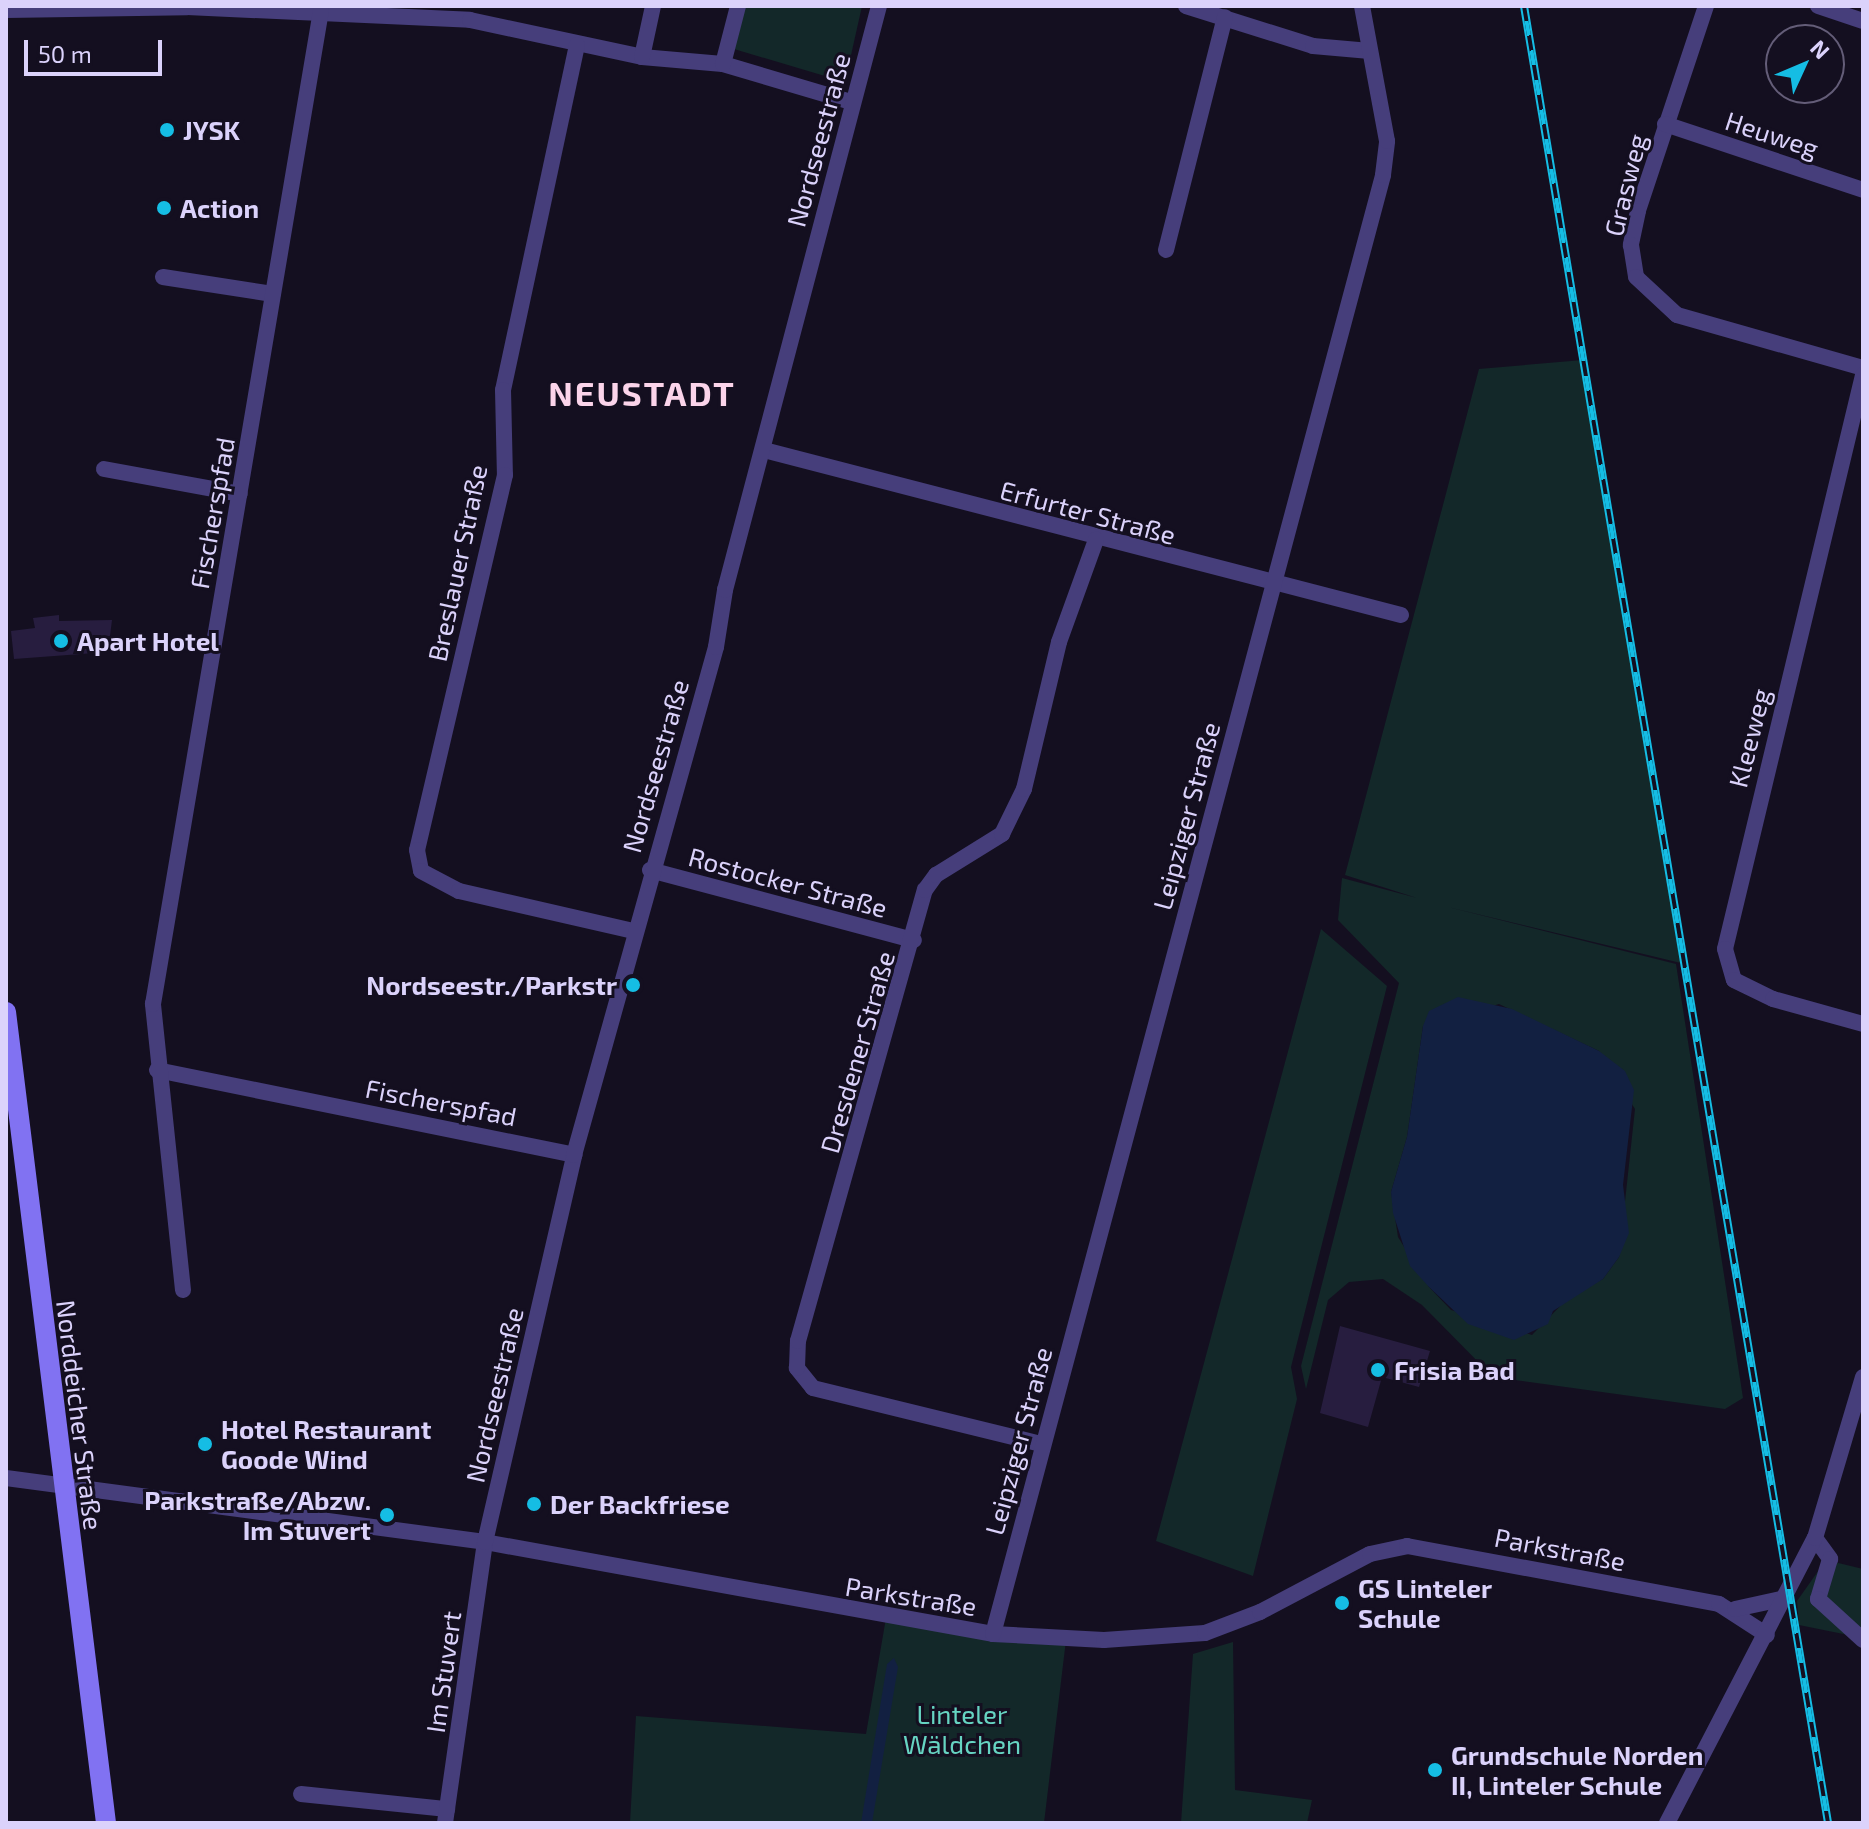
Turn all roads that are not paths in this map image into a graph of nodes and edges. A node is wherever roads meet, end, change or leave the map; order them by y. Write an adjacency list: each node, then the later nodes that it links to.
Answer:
1 (188, 6): 9 (street); 10 (street)
2 (653, 6): 16 (street)
3 (738, 6): 17 (street)
4 (879, 6): 18 (street, Nordseestraße)
5 (1186, 6): 12 (street)
6 (1362, 6): 15 (street, Leipziger Straße)
7 (1706, 6): 19 (street, Grasweg)
8 (1818, 6): 13 (street)
9 (6, 10)
10 (321, 11): 11 (street); 23 (street, Fischerspfad)
11 (471, 13): 14 (street)
12 (1225, 17): 15 (street); 21 (street)
13 (1863, 21)
14 (577, 45): 16 (street); 33 (street, Breslauer Straße)
15 (1370, 51): 30 (street, Leipziger Straße)
16 (642, 57): 17 (street)
17 (723, 64): 18 (street)
18 (851, 102): 26 (street, Nordseestraße)
19 (1665, 124): 20 (street, Heuweg); 24 (street, Grasweg)
20 (1863, 190)
21 (1166, 250)
22 (163, 277): 23 (street)
23 (273, 294): 28 (street, Fischerspfad)
24 (1863, 368)
25 (1863, 375): 36 (street, Kleeweg)
26 (764, 450): 29 (street, Erfurter Straße); 32 (street, Nordseestraße)
27 (104, 469): 28 (street)
28 (240, 494): 37 (street, Fischerspfad)
29 (1096, 540): 30 (street, Erfurter Straße); 34 (street, Dresdener Straße)
30 (1273, 584): 31 (street, Erfurter Straße); 41 (street, Leipziger Straße)
31 (1401, 615)
32 (650, 870): 33 (street, Nordseestraße); 34 (street, Rostocker Straße)
33 (634, 931): 38 (street, Nordseestraße)
34 (914, 940): 41 (street, Dresdener Straße)
35 (6, 1012): 43 (main road, Norddeicher Straße)
36 (1863, 1024)
37 (157, 1070): 38 (street, Fischerspfad); 39 (street, Fischerspfad)
38 (574, 1155): 45 (street, Nordseestraße)
39 (183, 1290)
40 (1863, 1377): 44 (street)
41 (1041, 1444): 48 (street, Leipziger Straße)
42 (6, 1478): 43 (street, Parkstraße)
43 (63, 1486): 45 (street, Parkstraße); 53 (main road, Norddeicher Straße)
44 (1815, 1538): 46 (street); 50 (street)
45 (485, 1542): 48 (street, Parkstraße); 52 (street, Im Stuvert)
46 (1788, 1595): 47 (street, Parkstraße); 49 (street)
47 (1735, 1609): 48 (street, Parkstraße); 49 (street, Parkstraße)
48 (993, 1634)
49 (1767, 1635): 54 (street)
50 (1863, 1640)
51 (301, 1794): 52 (street, Im Stuvert)
52 (446, 1816)
53 (106, 1823)
54 (1667, 1823)

